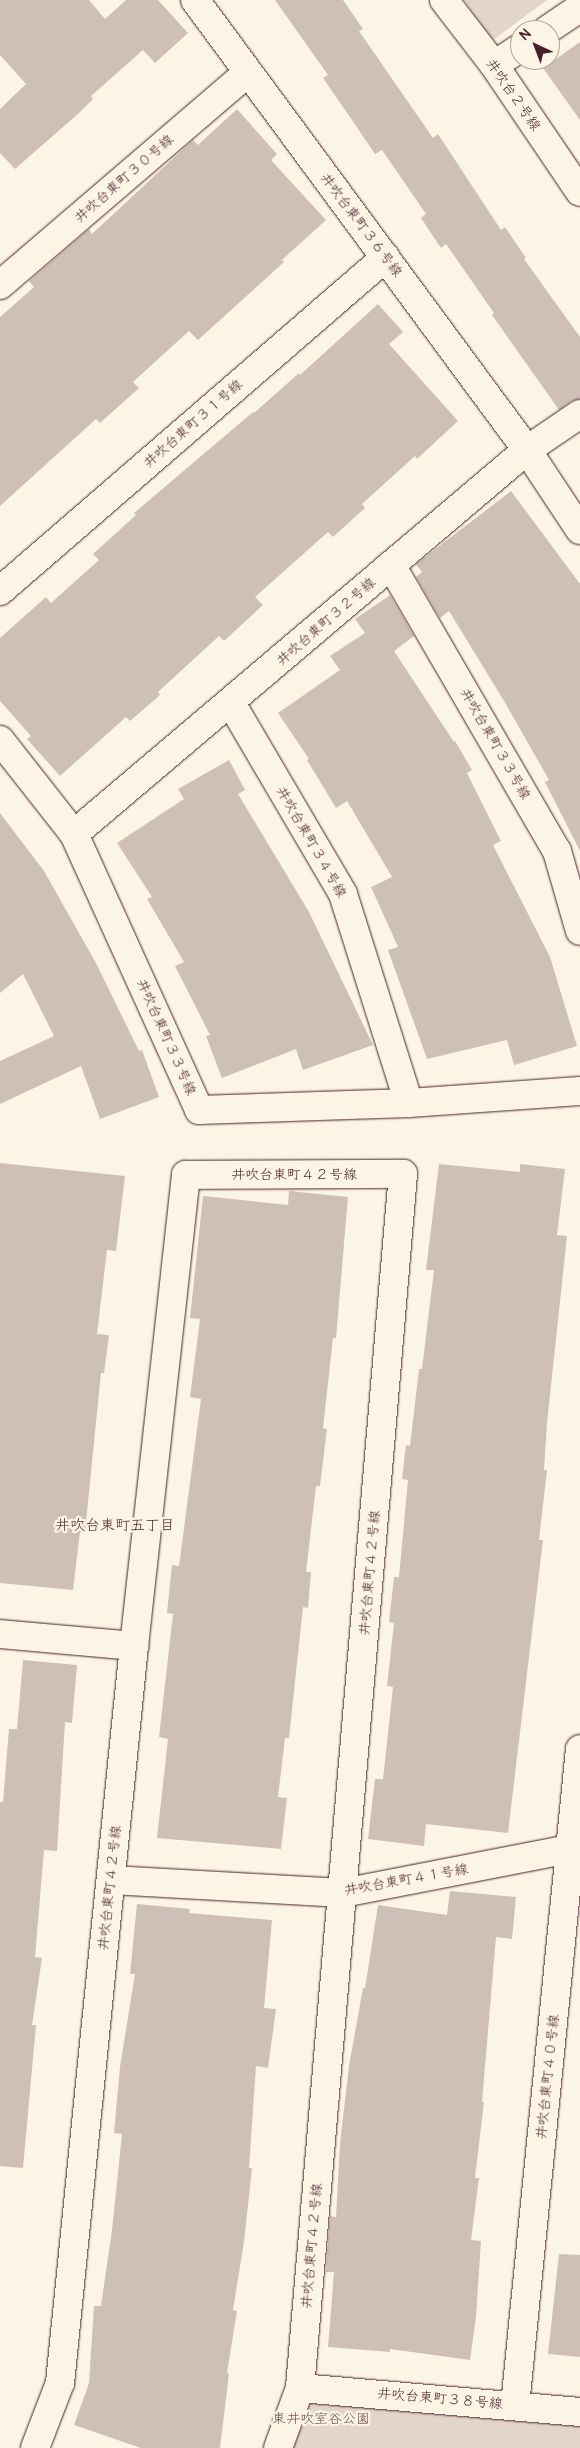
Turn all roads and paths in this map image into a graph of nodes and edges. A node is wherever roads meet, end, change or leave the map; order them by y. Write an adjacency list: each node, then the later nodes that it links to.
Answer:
1 (195, 0): 7 (street, 井吹台東町３６号線)
2 (444, 0): 6 (street, 井吹台２号線)
3 (580, 8): 4 (street)
4 (560, 21)
5 (510, 55): 6 (street)
6 (494, 65): 8 (street, 井吹台２号線)
7 (247, 73): 9 (street, 井吹台東町３６号線); 10 (street, 井吹台東町３０号線)
8 (580, 192)
9 (386, 257): 12 (street, 井吹台東町３６号線); 15 (street, 井吹台東町３１号線)
10 (0, 286)
11 (580, 414): 12 (street, 井吹台東町３２号線)
12 (527, 450): 13 (street); 14 (street, 井吹台東町３２号線)
13 (580, 530)
14 (391, 566): 16 (street, 井吹台東町３２号線); 19 (street, 井吹台東町３３号線)
15 (0, 591)
16 (231, 703): 18 (street, 井吹台東町３２号線); 21 (street, 井吹台東町３４号線)
17 (0, 740): 18 (street, 井吹台東町３３号線)
18 (74, 834): 21 (street, 井吹台東町３３号線)
19 (580, 930)
20 (580, 1091): 21 (street, 井吹台東町３３号線)
21 (408, 1104)
22 (0, 1634): 23 (street)
23 (134, 1646): 26 (street, 井吹台東町４２号線); 27 (street, 井吹台東町４２号線)
24 (580, 1749): 25 (street, 井吹台東町４０号線)
25 (575, 1848): 27 (street, 井吹台東町４１号線); 29 (street, 井吹台東町４０号線)
26 (110, 1880): 27 (street, 井吹台東町４１号線); 31 (street, 井吹台東町４２号線)
27 (343, 1893): 28 (street, 井吹台東町４２号線)
28 (300, 2388): 29 (street, 井吹台東町３８号線); 32 (street, 井吹台東町４２号線)
29 (515, 2406): 30 (street, 井吹台東町３８号線)
30 (580, 2412)
31 (35, 2448)
32 (278, 2448)

